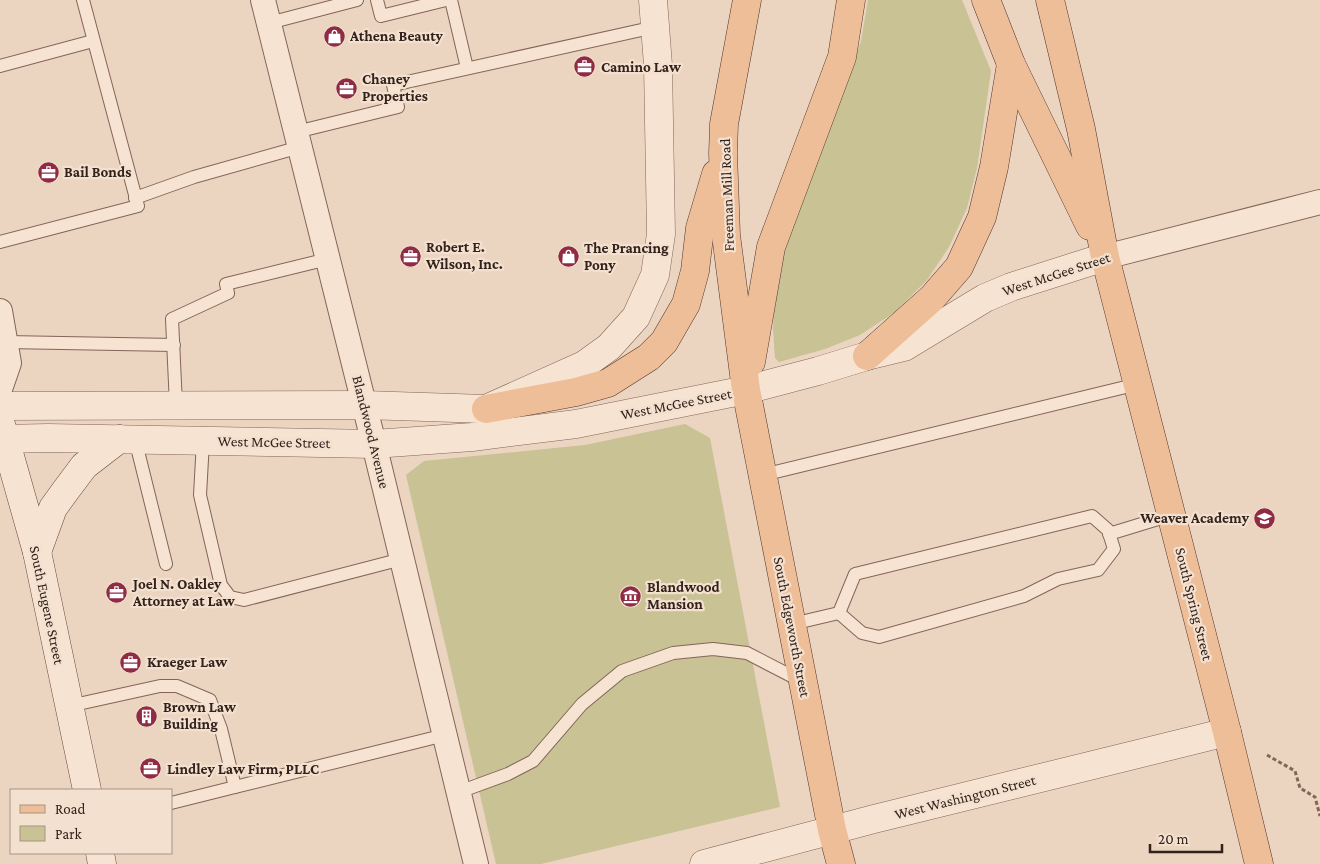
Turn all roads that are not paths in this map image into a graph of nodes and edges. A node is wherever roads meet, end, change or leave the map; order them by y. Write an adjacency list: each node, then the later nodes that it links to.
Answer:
1 (82, 0): 15 (lane)
2 (263, 0): 13 (street, Blandwood Avenue)
3 (357, 0): 12 (lane)
4 (377, 0): 5 (lane)
5 (446, 0)
6 (451, 0): 18 (lane)
7 (653, 0): 14 (street)
8 (747, 0): 20 (main road, Freeman Mill Road)
9 (851, 0): 32 (main road)
10 (986, 0): 16 (main road)
11 (1050, 0): 24 (main road)
12 (318, 5): 13 (lane)
13 (269, 22): 19 (street, Blandwood Avenue)
14 (655, 27): 18 (lane); 36 (street)
15 (93, 41): 17 (lane); 21 (lane)
16 (1010, 64): 24 (main road); 29 (main road)
17 (0, 66)
18 (467, 68): 19 (lane)
19 (298, 140): 21 (lane); 25 (street, Blandwood Avenue)
20 (722, 153): 32 (main road, Freeman Mill Road); 36 (main road)
21 (135, 198): 23 (lane)
22 (1320, 202): 24 (street, West McGee Street)
23 (0, 242)
24 (1105, 257): 29 (street, West McGee Street); 30 (main road, South Spring Street)
25 (328, 259): 28 (lane); 34 (street, Blandwood Avenue)
26 (0, 311): 27 (street)
27 (6, 342): 28 (lane); 31 (street)
28 (174, 345): 33 (lane)
29 (867, 356): 32 (street, West McGee Street)
30 (1138, 384): 41 (lane); 42 (main road, South Spring Street)
31 (0, 389)
32 (746, 390): 40 (street, West McGee Street); 41 (main road, South Edgeworth Street)
33 (176, 405): 34 (street); 35 (street)
34 (364, 405): 36 (street); 40 (street, Blandwood Avenue)
35 (0, 406)
36 (486, 409)
37 (2, 433): 38 (street, West McGee Street); 44 (street, South Eugene Street)
38 (127, 439): 39 (street, West McGee Street); 44 (street); 46 (lane)
39 (202, 441): 40 (street, West McGee Street); 45 (lane)
40 (374, 444): 45 (street, Blandwood Avenue)
41 (762, 475): 48 (main road, South Edgeworth Street)
42 (1171, 515): 43 (lane); 51 (main road, South Spring Street)
43 (1109, 534): 47 (lane); 47 (lane)
44 (37, 552): 50 (street, South Eugene Street)
45 (402, 559): 52 (street, Blandwood Avenue)
46 (166, 564)
47 (839, 613): 48 (lane)
48 (792, 624): 49 (main road, South Edgeworth Street)
49 (803, 682): 55 (lane); 57 (main road, South Edgeworth Street)
50 (69, 706): 53 (lane); 54 (street, South Eugene Street)
51 (1227, 732): 57 (street, West Washington Street); 61 (main road, South Spring Street)
52 (445, 735): 53 (lane); 55 (street, Blandwood Avenue)
53 (235, 787): 56 (lane)
54 (87, 789)
55 (459, 792): 58 (street, Blandwood Avenue)
56 (172, 803)
57 (832, 830): 59 (street, West Washington Street); 60 (main road, South Edgeworth Street)
58 (476, 864)
59 (704, 864)
60 (841, 864)
61 (1259, 864)

